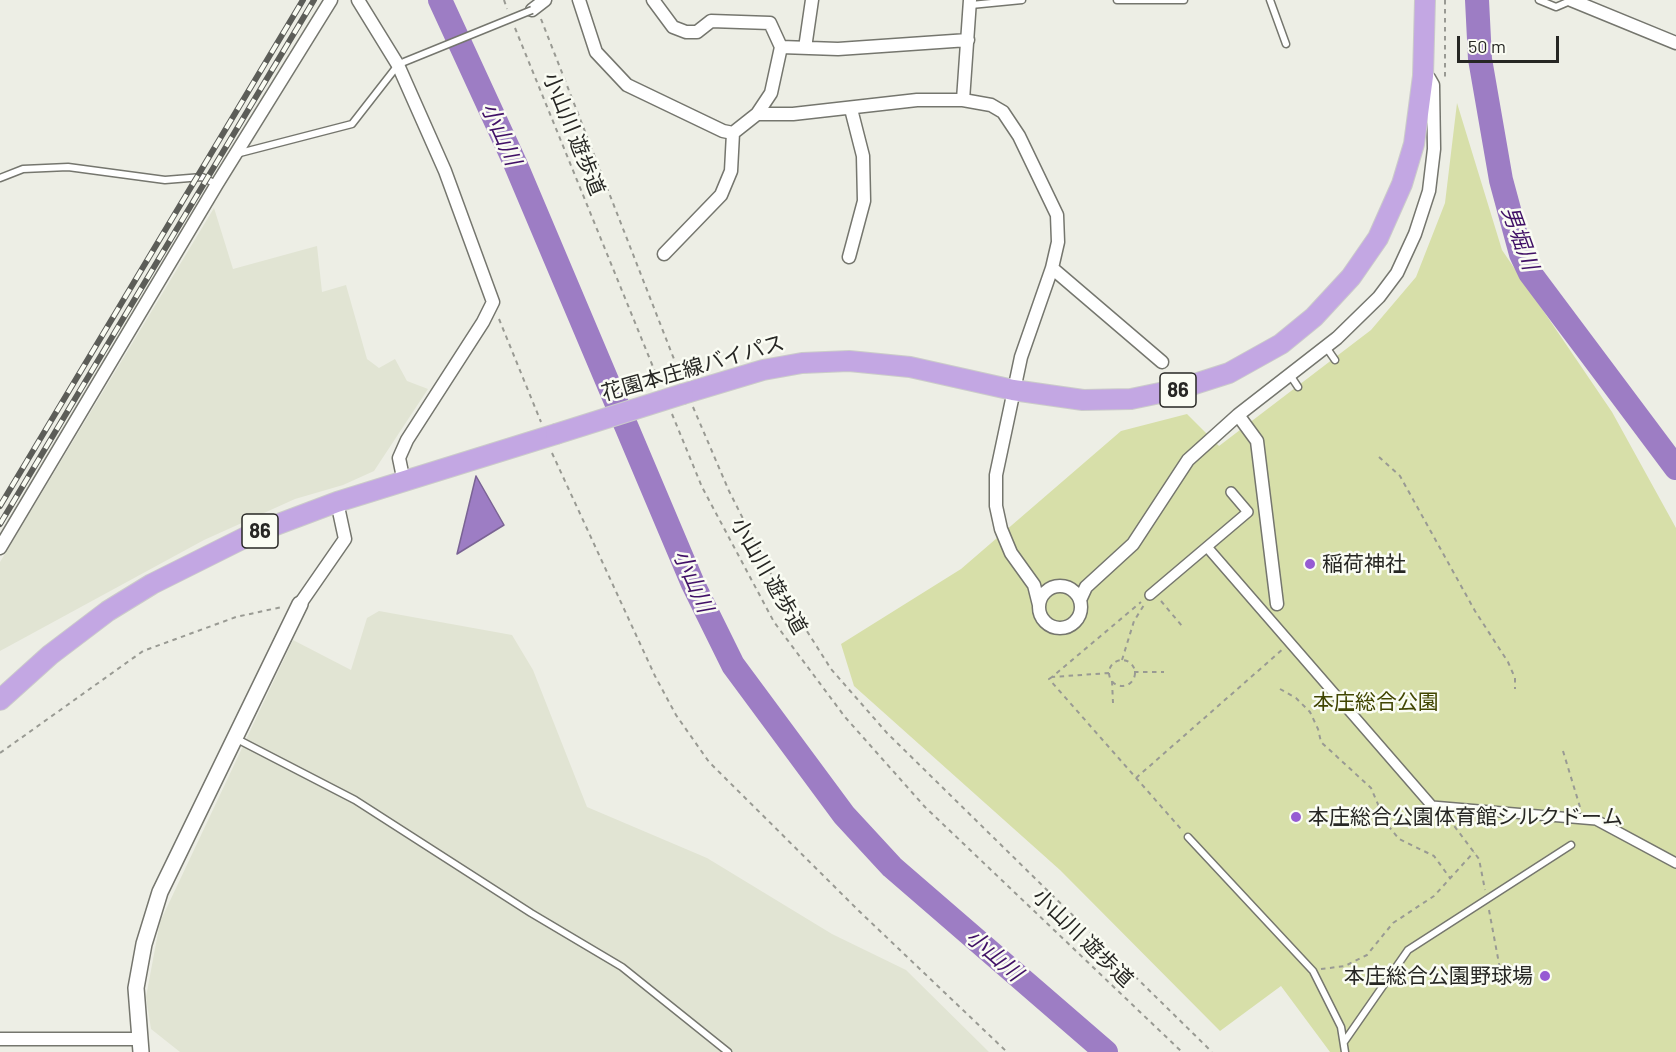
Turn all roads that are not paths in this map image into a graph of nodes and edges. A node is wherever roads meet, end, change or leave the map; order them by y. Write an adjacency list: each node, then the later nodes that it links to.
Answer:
1 (331, 0): 26 (street)
2 (358, 0): 20 (street)
3 (579, 0): 25 (street)
4 (653, 0): 18 (street)
5 (812, 0): 19 (street)
6 (1022, 0): 13 (lane)
7 (1117, 0): 8 (lane)
8 (1184, 0)
9 (1270, 0): 17 (lane)
10 (1425, 0): 21 (main road, 花園本庄線バイパス / 86)
11 (1539, 0): 12 (lane)
12 (1570, 1): 16 (street)
13 (970, 3): 15 (street)
14 (538, 6): 20 (lane, bridge)
15 (968, 40): 19 (street); 22 (street)
16 (1676, 43)
17 (1286, 44)
18 (781, 47): 19 (street); 24 (street)
19 (805, 48)
20 (401, 64): 26 (lane); 39 (street)
21 (1423, 76): 32 (street); 37 (main road, 花園本庄線バイパス / 86)
22 (963, 100): 23 (street); 31 (street)
23 (851, 109): 24 (street); 30 (street)
24 (757, 114): 25 (street)
25 (733, 133): 29 (street)
26 (236, 154): 28 (street)
27 (0, 178): 28 (lane)
28 (217, 184): 43 (street)
29 (664, 254)
30 (849, 257)
31 (1052, 268): 34 (street); 37 (street)
32 (1326, 347): 33 (lane); 35 (street)
33 (1335, 360)
34 (1162, 362)
35 (1290, 375): 36 (lane); 38 (street)
36 (1298, 387)
37 (1012, 390): 39 (main road, 花園本庄線バイパス / 86, bridge); 44 (street)
38 (1238, 415): 45 (street); 52 (street)
39 (404, 482): 41 (main road, 花園本庄線バイパス / 86)
40 (1231, 492): 42 (street)
41 (337, 502): 50 (street); 53 (main road, 花園本庄線バイパス / 86)
42 (1207, 547): 48 (street); 57 (street)
43 (0, 548)
44 (1034, 585): 46 (street); 51 (street)
45 (1086, 586): 47 (street); 49 (street)
46 (1052, 588): 47 (street); 51 (street)
47 (1072, 589): 49 (street)
48 (1151, 593)
49 (1080, 600): 51 (street)
50 (300, 604): 54 (street)
51 (1039, 604)
52 (1277, 604)
53 (0, 700)
54 (234, 738): 60 (street); 61 (lane)
55 (1188, 837): 59 (lane)
56 (1571, 845): 59 (lane)
57 (1676, 863)
58 (0, 1039): 60 (street)
59 (1344, 1042): 62 (lane)
60 (140, 1045)
61 (728, 1052)
62 (1345, 1052)

